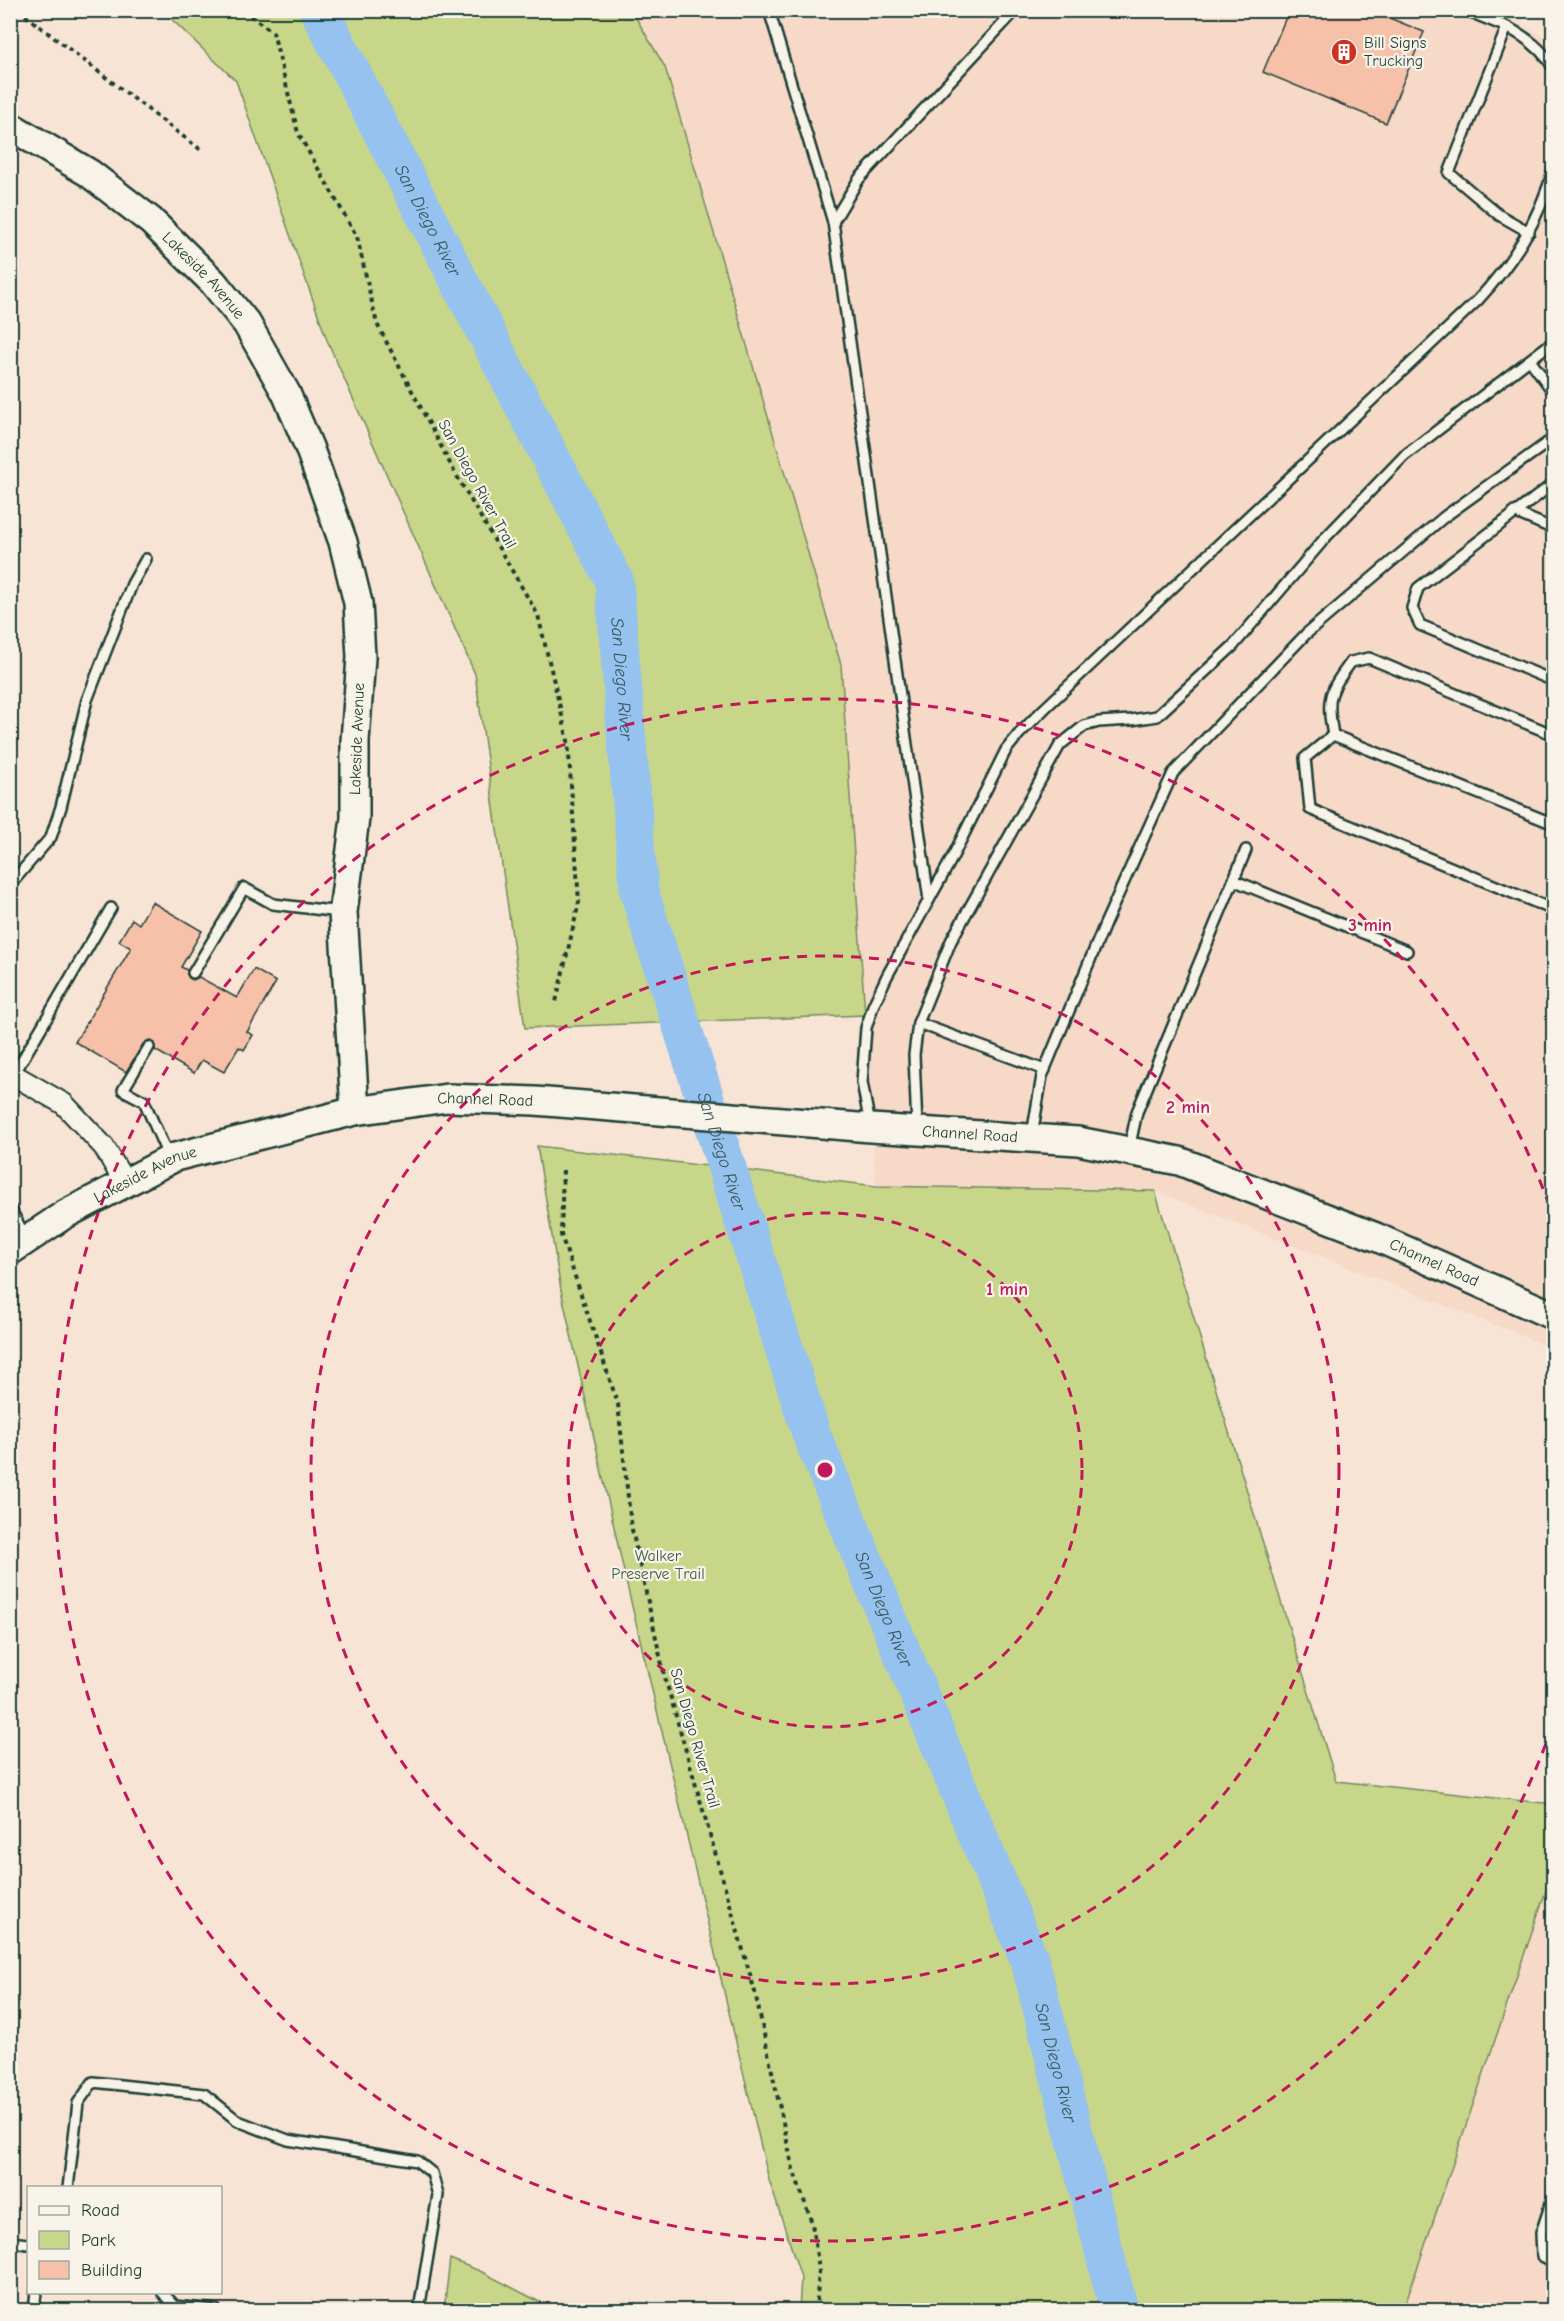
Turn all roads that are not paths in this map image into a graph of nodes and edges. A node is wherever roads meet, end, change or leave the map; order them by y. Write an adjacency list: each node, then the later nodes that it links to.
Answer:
1 (769, 10): 8 (lane)
2 (1016, 10): 8 (lane)
3 (1465, 10): 4 (lane)
4 (1507, 27): 5 (lane); 9 (lane)
5 (1554, 69)
6 (10, 126): 28 (main road, Lakeside Avenue)
7 (1554, 168): 9 (lane)
8 (833, 222): 25 (lane)
9 (1529, 232): 25 (lane)
10 (1554, 341): 11 (lane)
11 (1530, 360): 12 (lane); 31 (lane)
12 (1554, 393)
13 (1554, 438): 33 (lane)
14 (1554, 483): 15 (lane)
15 (1514, 512): 16 (lane); 18 (lane)
16 (1554, 529)
17 (146, 559): 24 (lane)
18 (1554, 681)
19 (1333, 735): 20 (lane); 21 (lane); 27 (lane)
20 (1554, 735)
21 (1554, 824)
22 (1246, 850): 23 (lane)
23 (1233, 880): 29 (lane); 39 (lane)
24 (10, 885)
25 (929, 900): 36 (lane)
26 (111, 908): 34 (lane)
27 (1554, 910)
28 (343, 912): 30 (lane); 35 (main road, Lakeside Avenue)
29 (1407, 951)
30 (193, 973)
31 (918, 1023): 33 (lane); 37 (lane)
32 (149, 1047): 40 (lane)
33 (1045, 1070): 38 (lane)
34 (12, 1076): 41 (street)
35 (355, 1112): 36 (main road, Channel Road); 40 (main road, Lakeside Avenue)
36 (871, 1128): 37 (main road, Channel Road)
37 (917, 1130): 38 (main road, Channel Road)
38 (1032, 1138): 39 (main road, Channel Road)
39 (1128, 1151): 44 (main road, Channel Road)
40 (169, 1160): 41 (main road, Lakeside Avenue)
41 (125, 1183): 43 (main road, Lakeside Avenue)
42 (10, 1208): 43 (lane)
43 (19, 1246)
44 (1554, 1316)
45 (68, 2186): 54 (lane)
46 (1554, 2194): 49 (lane)
47 (10, 2242): 48 (lane)
48 (27, 2244)
49 (1554, 2262)
50 (36, 2294): 52 (lane)
51 (164, 2294): 53 (lane)
52 (34, 2310)
53 (216, 2310)
54 (419, 2310)

